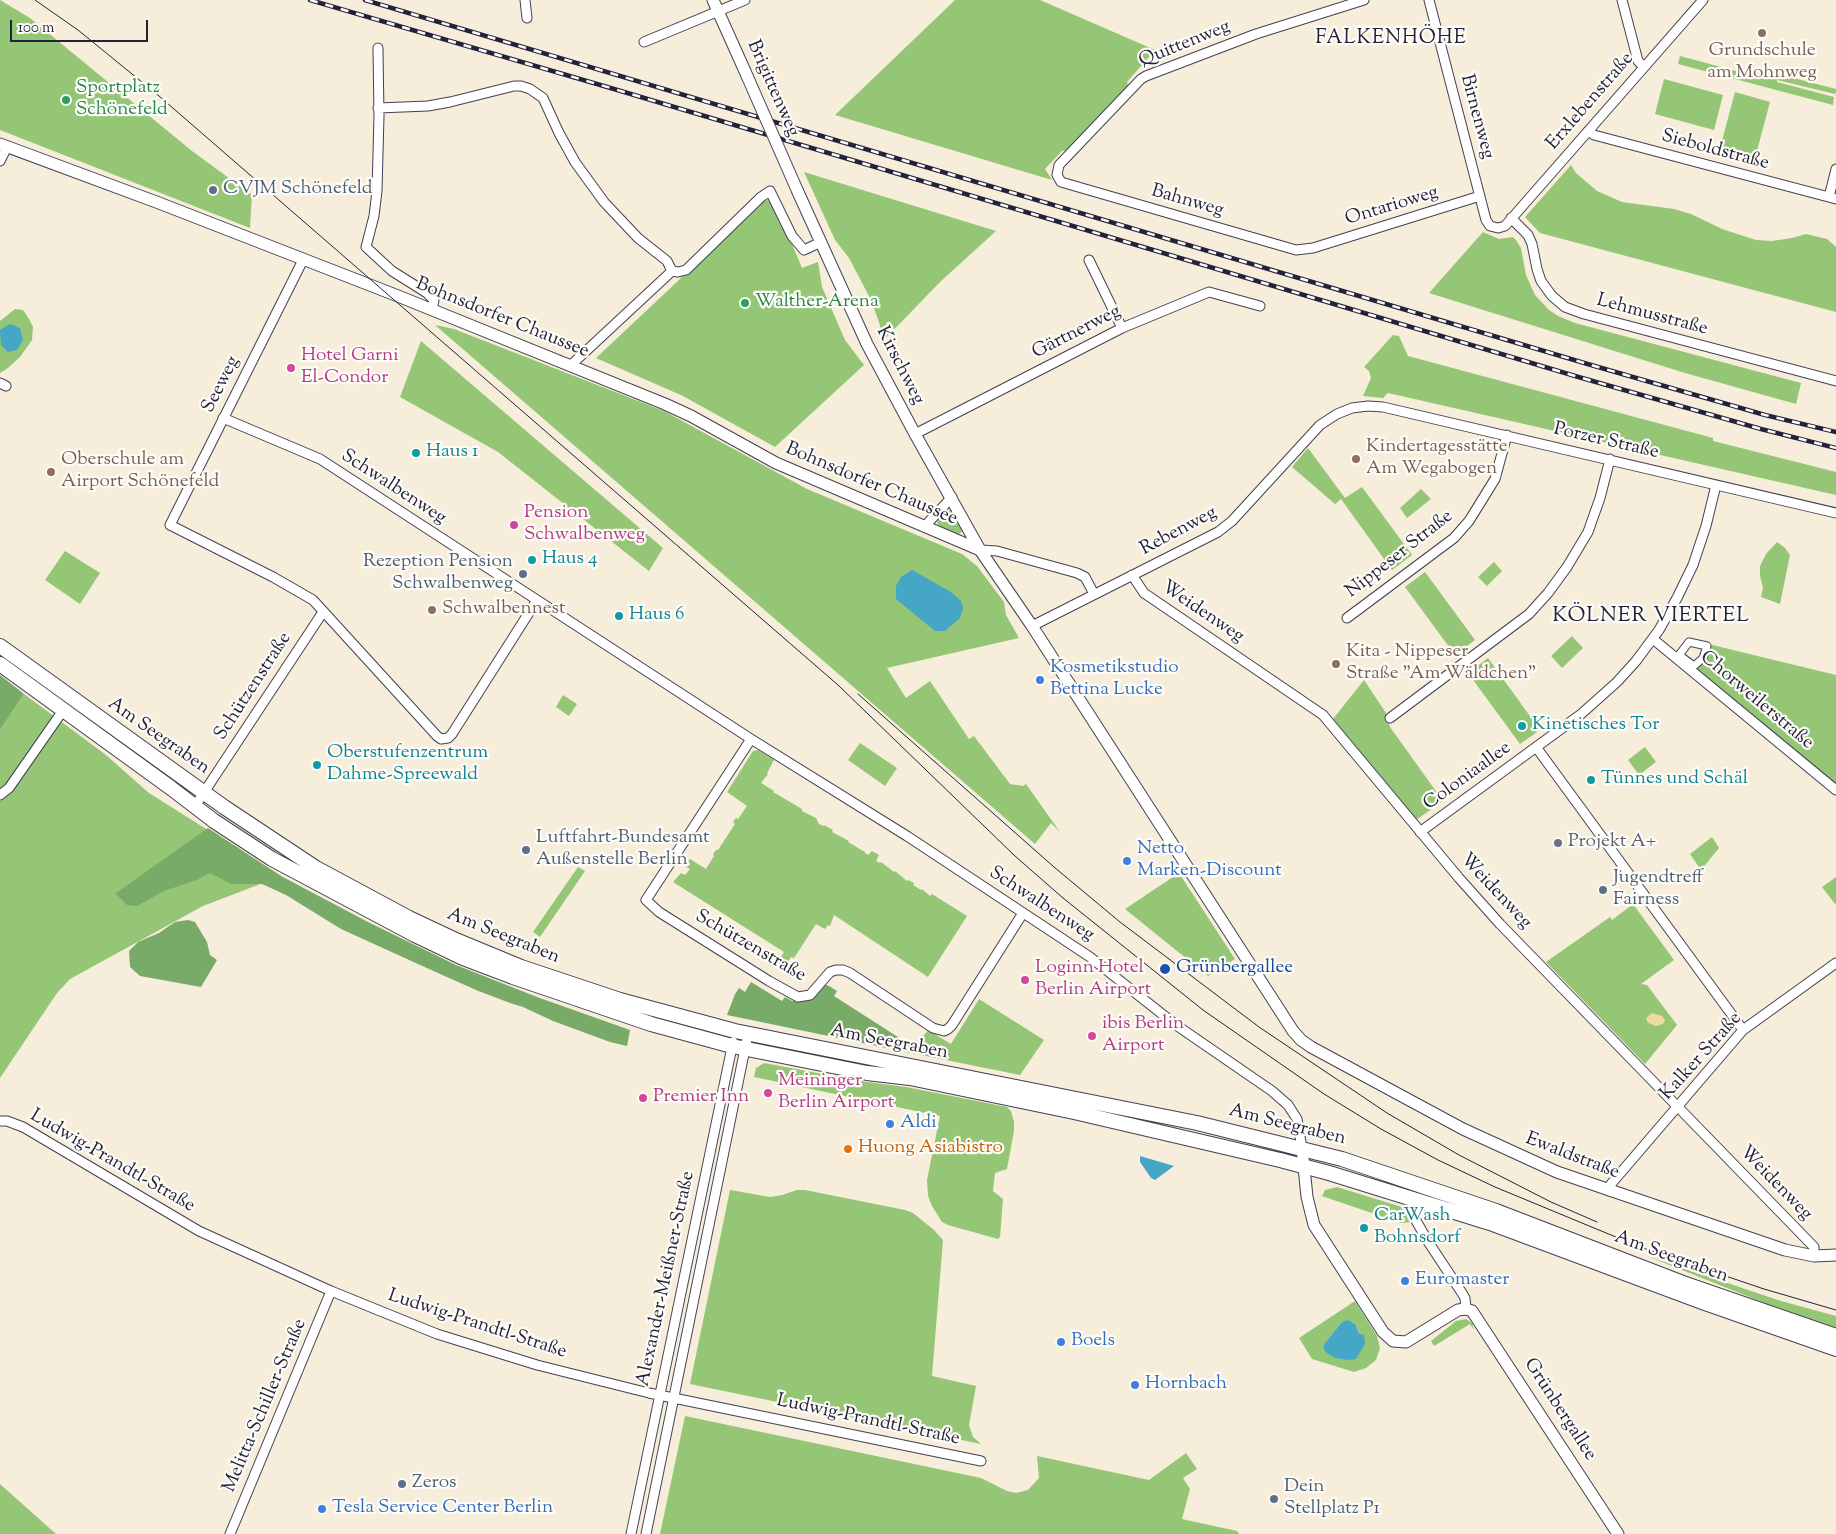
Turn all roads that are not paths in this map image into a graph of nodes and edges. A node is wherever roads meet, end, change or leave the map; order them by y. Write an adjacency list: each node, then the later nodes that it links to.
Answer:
1 (525, 0): 9 (street)
2 (713, 0): 8 (street, Brigittenweg)
3 (745, 0): 8 (street)
4 (1364, 0): 18 (street, Quittenweg)
5 (1428, 0): 20 (street, Birnenweg)
6 (1622, 0): 12 (street)
7 (1703, 0): 12 (street, Erxlebenstraße)
8 (718, 11): 10 (street); 19 (street, Brigittenweg, bridge)
9 (527, 18)
10 (644, 42)
11 (378, 48): 13 (street)
12 (1644, 67): 14 (street, Erxlebenstraße)
13 (378, 108): 27 (street); 29 (street)
14 (1588, 131): 21 (street, Sieboldstraße); 22 (street, Erxlebenstraße)
15 (3, 146): 16 (street); 25 (street, Bohnsdorfer Chaussee)
16 (0, 161)
17 (1836, 169): 21 (street)
18 (1057, 175): 24 (street, Bahnweg)
19 (798, 192): 23 (street, Kirschweg)
20 (1480, 196): 22 (street, Birnenweg); 24 (street, Ontarioweg)
21 (1832, 198)
22 (1508, 222): 32 (street, Lehmusstraße)
23 (821, 242): 27 (street); 35 (street, Kirschweg)
24 (1313, 248)
25 (303, 260): 29 (street, Bohnsdorfer Chaussee); 34 (street, Seeweg)
26 (1089, 260): 30 (street)
27 (672, 271): 31 (street)
28 (1260, 306): 30 (street, Gärtnerweg)
29 (432, 310): 31 (street, Bohnsdorfer Chaussee)
30 (1122, 328): 35 (street, Gärtnerweg)
31 (571, 365): 41 (street, Bohnsdorfer Chaussee)
32 (1836, 380)
33 (1368, 406): 36 (street, Porzer Straße); 43 (street, Rebenweg)
34 (224, 418): 45 (street, Schwalbenweg); 46 (street, Seeweg)
35 (915, 434): 39 (street, Kirschweg)
36 (1507, 435): 37 (street, Porzer Straße); 47 (street, Nippeser Straße)
37 (1610, 459): 38 (street, Porzer Straße); 53 (street)
38 (1716, 485): 40 (street, Porzer Straße); 49 (street, Coloniaallee)
39 (952, 498): 41 (street); 42 (street, Kirschweg)
40 (1836, 512)
41 (924, 527): 42 (street, Bohnsdorfer Chaussee)
42 (980, 550): 44 (street); 48 (street, Kirschweg)
43 (1132, 575): 44 (street, Rebenweg); 60 (street, Weidenweg)
44 (1094, 594): 48 (street, Rebenweg)
45 (537, 600): 46 (street); 54 (street, Schwalbenweg)
46 (323, 612): 57 (street, Schützenstraße)
47 (1347, 618)
48 (1032, 626): 70 (street, Ewaldstraße)
49 (1653, 639): 55 (street, Coloniaallee); 56 (street, Chorweilerstraße)
50 (0, 646): 57 (main road, Am Seegraben)
51 (0, 664): 52 (main road, Am Seegraben)
52 (64, 710): 58 (street); 59 (main road, Am Seegraben)
53 (1390, 718)
54 (750, 739): 61 (street, Schwalbenweg); 61 (street, Schützenstraße)
55 (1536, 747): 60 (street, Coloniaallee); 63 (street)
56 (1836, 790)
57 (204, 792): 59 (street, Schützenstraße); 64 (main road, Am Seegraben)
58 (0, 795)
59 (195, 806): 65 (main road, Am Seegraben)
60 (1420, 832): 66 (street, Weidenweg)
61 (1023, 913): 68 (street, Schwalbenweg)
62 (1836, 963): 63 (street, Kalker Straße)
63 (1743, 1030): 66 (street, Kalker Straße)
64 (741, 1033): 65 (street, Alexander-Meißner-Straße); 65 (street, Alexander-Meißner-Straße); 68 (main road, Am Seegraben)
65 (739, 1048): 69 (main road, Am Seegraben); 78 (street, Alexander-Meißner-Straße); 79 (street, Alexander-Meißner-Straße)
66 (1678, 1107): 70 (street, Kalker Straße); 73 (street, Weidenweg)
67 (0, 1121): 74 (street, Ludwig-Prandtl-Straße)
68 (1302, 1148): 69 (street); 76 (main road, Am Seegraben)
69 (1304, 1166): 71 (main road, Am Seegraben); 75 (street)
70 (1609, 1190): 73 (street, Ewaldstraße)
71 (1417, 1204): 75 (street, Grünbergallee); 77 (main road, Am Seegraben)
72 (1836, 1255): 73 (street, Ewaldstraße)
73 (1814, 1256)
74 (331, 1291): 78 (street, Ludwig-Prandtl-Straße); 81 (street, Melitta-Schiller-Straße)
75 (1466, 1309): 84 (street, Grünbergallee)
76 (1836, 1336)
77 (1836, 1349)
78 (660, 1396): 79 (street, Ludwig-Prandtl-Straße); 82 (street, Alexander-Meißner-Straße)
79 (674, 1399): 80 (street, Ludwig-Prandtl-Straße); 83 (street, Alexander-Meißner-Straße)
80 (981, 1461)
81 (230, 1534)
82 (631, 1534)
83 (646, 1534)
84 (1618, 1534)

